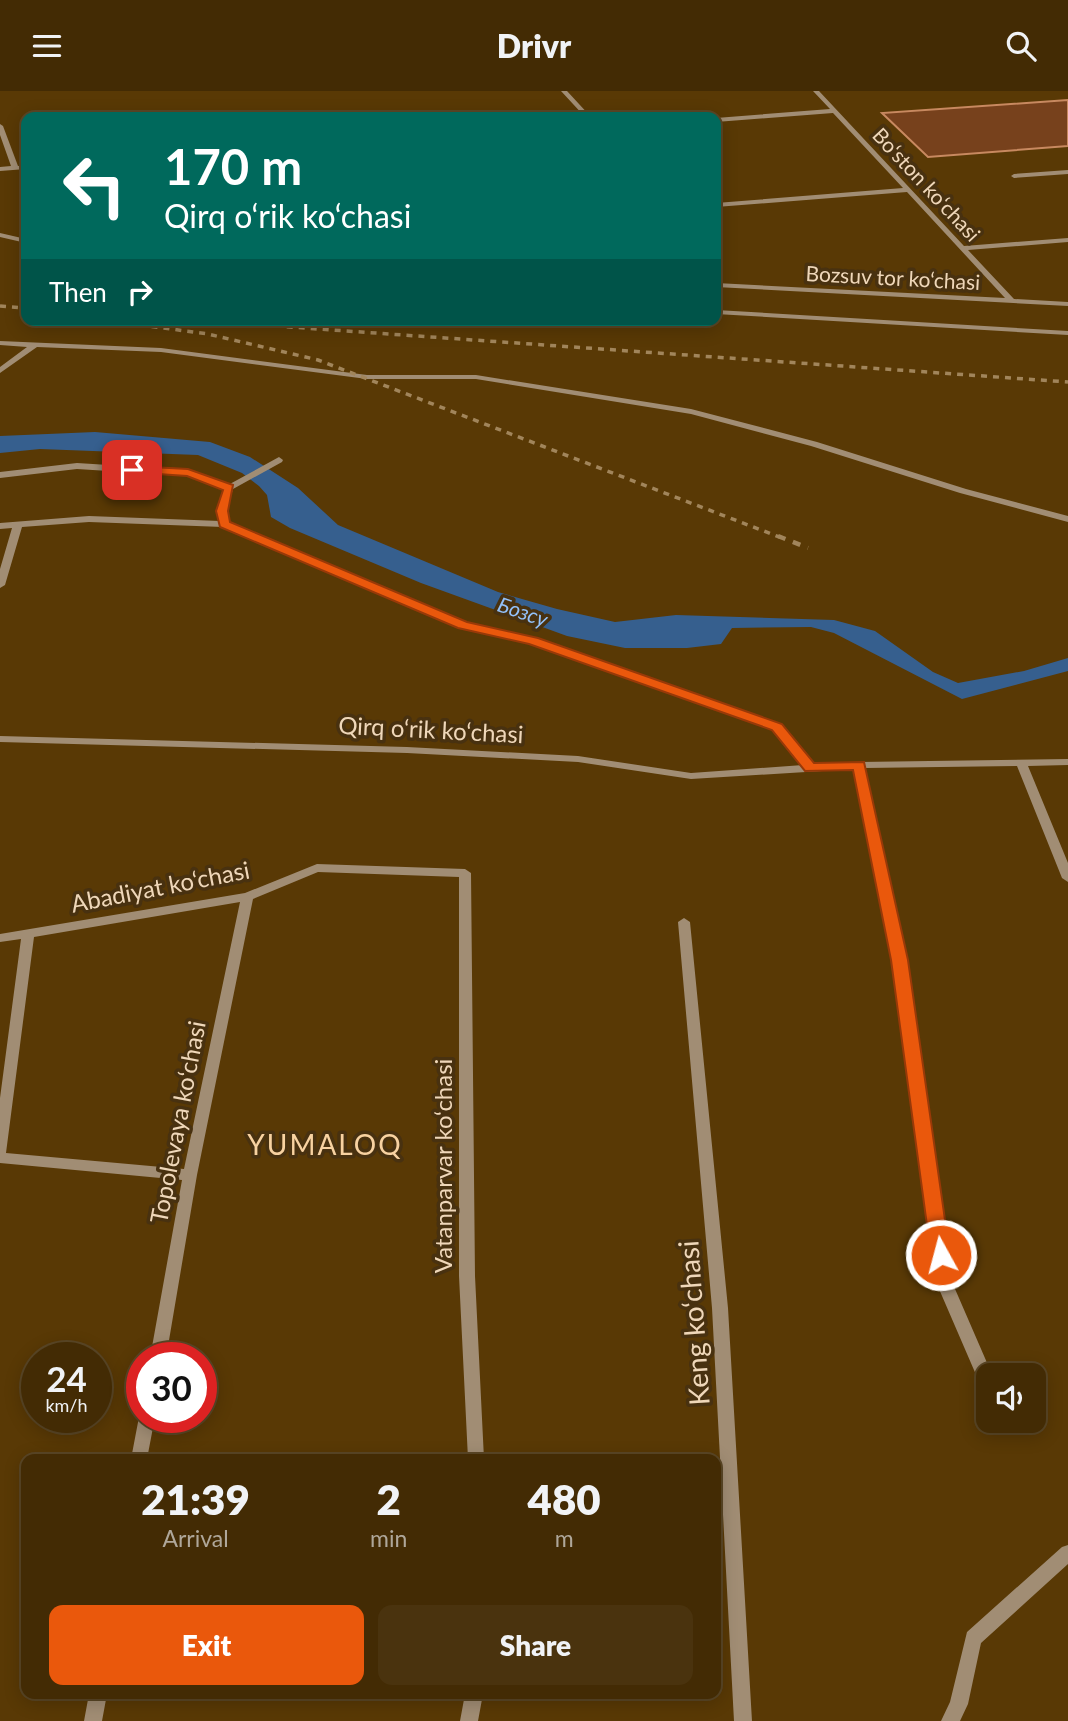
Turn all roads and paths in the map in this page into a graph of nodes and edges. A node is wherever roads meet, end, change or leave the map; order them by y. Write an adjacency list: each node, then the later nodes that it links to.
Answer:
1 (564, 91): 4 (street)
2 (816, 91): 3 (street, Bo‘ston ko‘chasi)
3 (834, 111): 5 (street); 12 (street, Bo‘ston ko‘chasi)
4 (583, 112)
5 (721, 120)
6 (0, 126): 7 (street)
7 (15, 167): 8 (street); 9 (street)
8 (21, 167)
9 (0, 169)
10 (1068, 172): 11 (street)
11 (1014, 176)
12 (909, 190): 13 (street); 17 (street, Bo‘ston ko‘chasi)
13 (721, 205)
14 (0, 235): 15 (street)
15 (21, 240)
16 (1068, 240): 17 (street)
17 (963, 248): 19 (street, Bo‘ston ko‘chasi)
18 (721, 285): 19 (street, Bozsuv tor ko‘chasi)
19 (1012, 301): 20 (street, Bozsuv tor ko‘chasi)
20 (1068, 304)
21 (721, 312): 22 (street)
22 (1068, 333)
23 (0, 343): 24 (street)
24 (36, 344): 25 (street); 29 (street)
25 (0, 371)
26 (279, 460): 28 (street)
27 (0, 475): 28 (street)
28 (229, 488): 30 (street)
29 (1068, 519)
30 (225, 524): 31 (street); 38 (street)
31 (18, 525): 32 (street); 33 (street)
32 (0, 526)
33 (0, 585)
34 (0, 739): 38 (street, Qirq o‘rik ko‘chasi)
35 (1068, 762): 37 (street, Qirq o‘rik ko‘chasi)
36 (859, 765): 37 (street, Qirq o‘rik ko‘chasi); 38 (street, Qirq o‘rik ko‘chasi); 49 (street)
37 (1022, 765): 40 (street)
38 (810, 767)
39 (465, 873): 41 (street, Abadiyat ko‘chasi); 52 (street, Vatanparvar ko‘chasi)
40 (1068, 878)
41 (247, 897): 43 (street, Abadiyat ko‘chasi); 47 (street, Topolevaya ko‘chasi)
42 (684, 922): 58 (street, Keng ko‘chasi)
43 (28, 934): 44 (street, Abadiyat ko‘chasi); 45 (street)
44 (0, 939)
45 (0, 1151)
46 (0, 1158): 47 (street)
47 (190, 1175): 48 (street, Topolevaya ko‘chasi)
48 (161, 1342)
49 (979, 1363)
50 (144, 1433): 51 (street)
51 (140, 1454)
52 (476, 1454)
53 (1068, 1553): 59 (street)
54 (96, 1699): 56 (street)
55 (473, 1699): 57 (street)
56 (93, 1721)
57 (469, 1721)
58 (743, 1721)
59 (950, 1721)

